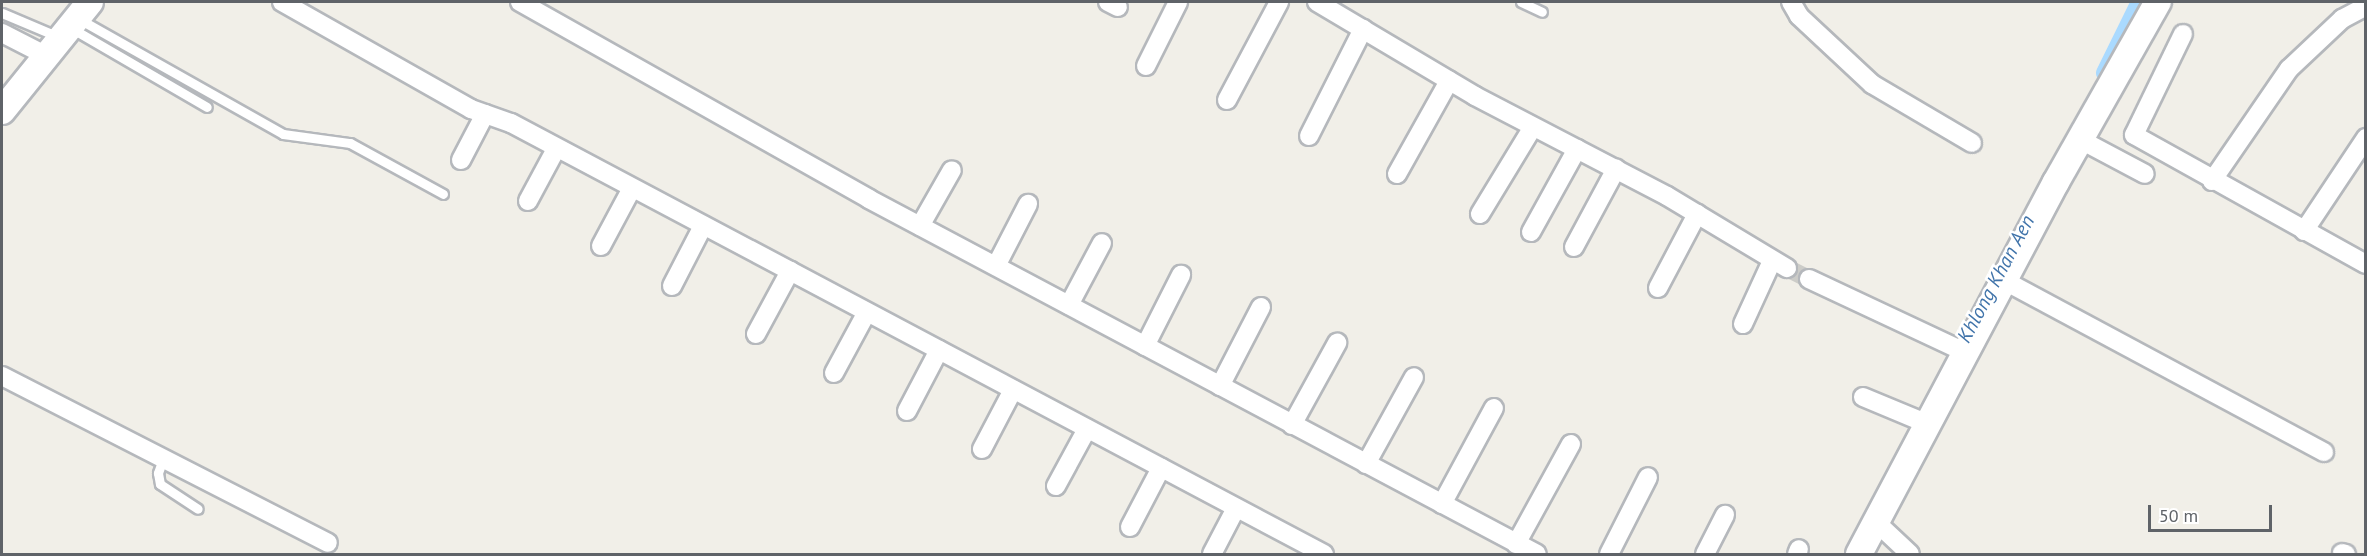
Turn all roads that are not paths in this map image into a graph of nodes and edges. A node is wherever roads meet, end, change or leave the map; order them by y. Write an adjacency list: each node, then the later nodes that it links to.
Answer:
1 (282, 2): 21 (street)
2 (520, 2): 42 (street)
3 (1178, 2): 16 (street)
4 (1279, 2): 19 (street)
5 (1317, 2): 13 (street)
6 (1521, 2): 10 (lane)
7 (1791, 2): 26 (street)
8 (2158, 2): 25 (street)
9 (2366, 6): 34 (street)
10 (1542, 12)
11 (2, 14): 12 (lane)
12 (69, 28): 14 (street); 18 (street); 20 (lane); 36 (lane)
13 (1363, 29): 17 (street); 23 (street)
14 (2, 33)
15 (2183, 34): 34 (street)
16 (1146, 66)
17 (1449, 81): 22 (street); 32 (street)
18 (5, 100)
19 (1227, 100)
20 (207, 107)
21 (485, 114): 27 (street); 29 (street)
22 (1533, 127): 28 (street); 39 (street)
23 (1309, 136)
24 (2366, 138): 43 (street)
25 (2081, 140): 33 (street); 53 (street)
26 (1972, 143)
27 (556, 149): 35 (street); 37 (street)
28 (1577, 149): 30 (street); 44 (street)
29 (461, 160)
30 (1616, 169): 40 (street); 47 (street)
31 (952, 170): 42 (street)
32 (1397, 174)
33 (2145, 174)
34 (2212, 181): 43 (street)
35 (631, 190): 41 (street); 46 (street)
36 (443, 194)
37 (528, 201)
38 (1028, 204): 49 (street)
39 (1480, 214)
40 (1697, 214): 55 (street); 59 (street)
41 (704, 226): 50 (street); 54 (street)
42 (920, 226): 49 (street)
43 (2304, 231): 48 (street)
44 (1531, 232)
45 (1102, 243): 56 (street)
46 (601, 246)
47 (1574, 247)
48 (2366, 264)
49 (996, 266): 56 (street)
50 (790, 271): 58 (street); 60 (street)
51 (1181, 275): 62 (street)
52 (1809, 279): 64 (street)
53 (2005, 281): 64 (street); 78 (street)
54 (672, 286)
55 (1658, 288)
56 (1069, 305): 62 (street)
57 (1261, 307): 68 (street)
58 (867, 312): 63 (street); 65 (street)
59 (1743, 324)
60 (756, 334)
61 (1337, 343): 73 (street)
62 (1145, 346): 68 (street)
63 (939, 350): 69 (street); 72 (street)
64 (1967, 353): 74 (street)
65 (834, 374)
66 (2, 376): 79 (street)
67 (1414, 377): 80 (street)
68 (1220, 386): 73 (street)
69 (1013, 390): 75 (street); 77 (street)
70 (1863, 397): 74 (street)
71 (1494, 408): 84 (street)
72 (907, 411)
73 (1292, 424): 80 (street)
74 (1928, 424): 88 (street)
75 (1087, 429): 81 (street); 83 (street)
76 (1570, 444): 91 (street)
77 (982, 449)
78 (2324, 452)
79 (164, 459): 86 (lane); 90 (street)
80 (1366, 464): 84 (street)
81 (1161, 468): 85 (street); 89 (street)
82 (1648, 477): 95 (street)
83 (1056, 486)
84 (1442, 504): 91 (street)
85 (1236, 508): 92 (street); 93 (street)
86 (198, 509)
87 (1725, 515): 96 (street)
88 (1877, 523): 97 (street); 98 (street)
89 (1130, 527)
90 (328, 543)
91 (1516, 544): 94 (street)
92 (1313, 552)
93 (1212, 555)
94 (1537, 555)
95 (1609, 555)
96 (1705, 555)
97 (1859, 555)
98 (1910, 555)

